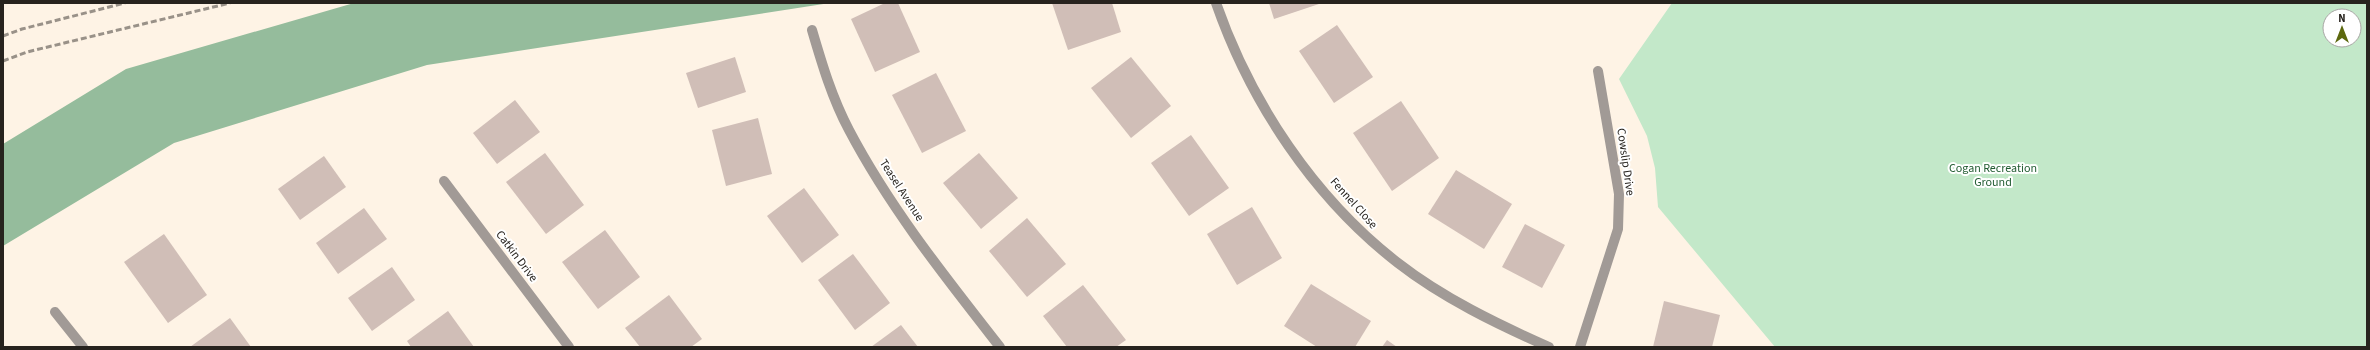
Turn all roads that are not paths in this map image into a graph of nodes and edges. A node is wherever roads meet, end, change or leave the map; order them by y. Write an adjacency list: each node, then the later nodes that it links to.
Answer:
1 (1216, 3): 9 (street, Fennel Close)
2 (812, 30): 8 (street, Teasel Avenue)
3 (1598, 71): 10 (street, Cowslip Drive)
4 (444, 181): 7 (street, Catkin Drive)
5 (55, 312): 6 (street)
6 (83, 347)
7 (569, 347)
8 (1000, 347)
9 (1549, 347)
10 (1580, 347)

